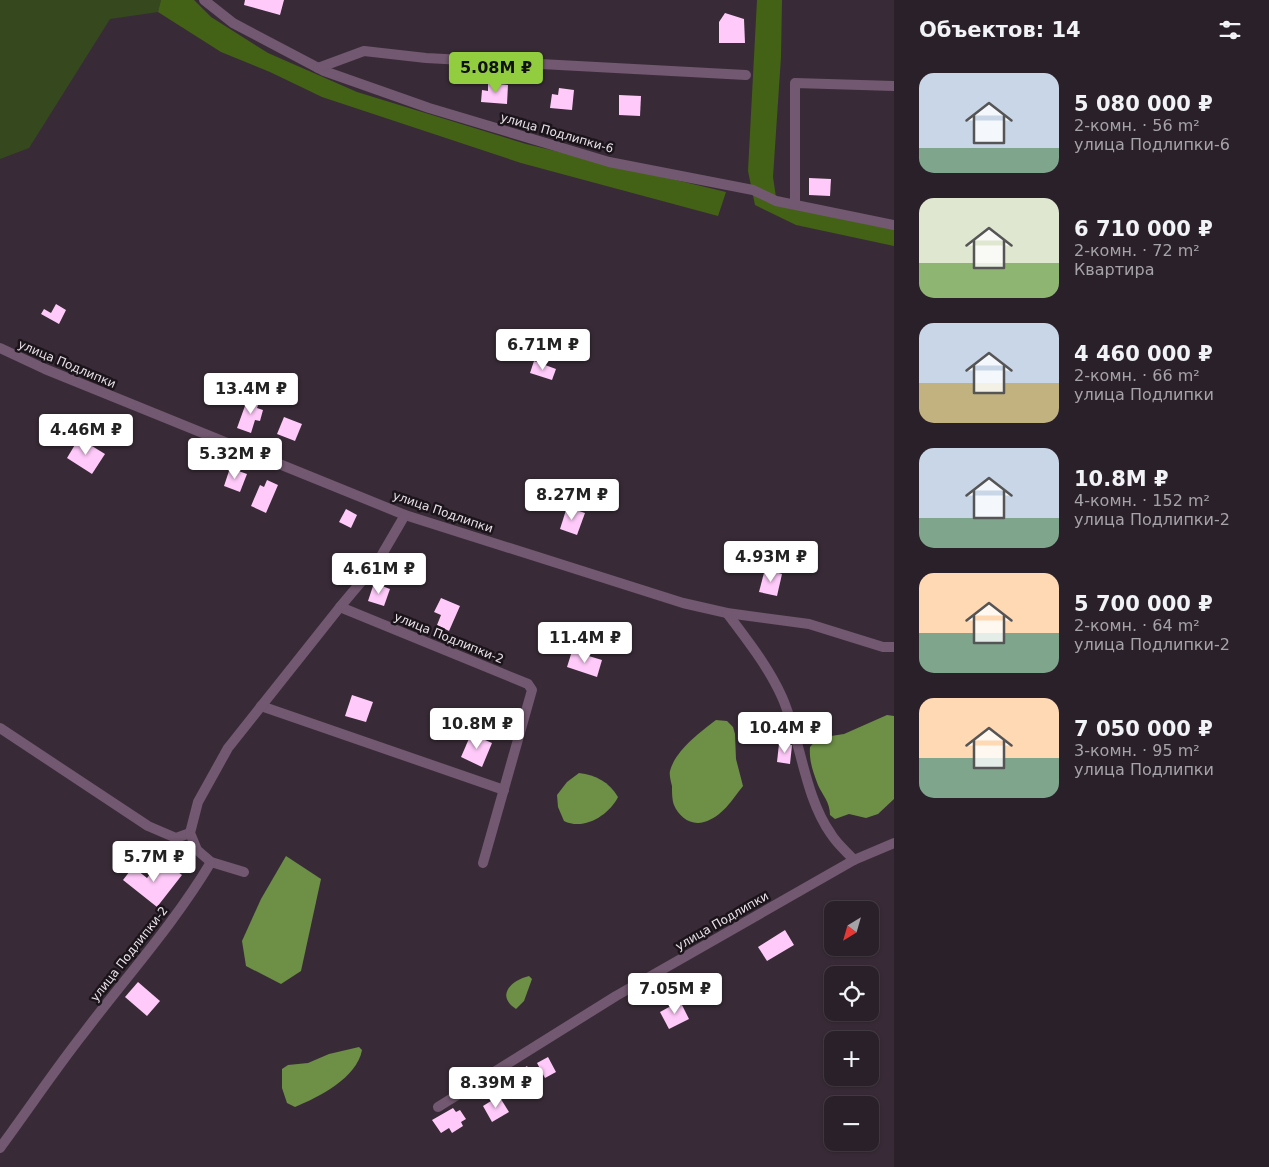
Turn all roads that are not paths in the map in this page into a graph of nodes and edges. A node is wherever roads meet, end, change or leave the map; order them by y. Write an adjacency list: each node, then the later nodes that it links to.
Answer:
1 (204, 0): 2 (street, улица Подлипки-6)
2 (318, 68): 3 (street); 5 (street, улица Подлипки-6)
3 (746, 75)
4 (894, 86): 5 (street)
5 (795, 204): 6 (street, улица Подлипки-6)
6 (894, 225)
7 (0, 348): 8 (street, улица Подлипки)
8 (405, 514): 9 (street); 10 (street, улица Подлипки)
9 (340, 607): 12 (street); 14 (street, улица Подлипки-2)
10 (727, 613): 11 (street, улица Подлипки); 17 (street)
11 (894, 647)
12 (261, 706): 14 (street); 15 (street)
13 (0, 728): 15 (street)
14 (504, 790): 19 (street, улица Подлипки-2)
15 (190, 833): 18 (street)
16 (894, 843): 17 (street, улица Подлипки)
17 (854, 860): 21 (street, улица Подлипки)
18 (211, 862): 20 (street); 22 (street, улица Подлипки-2)
19 (483, 863)
20 (244, 872)
21 (438, 1107)
22 (0, 1148)

